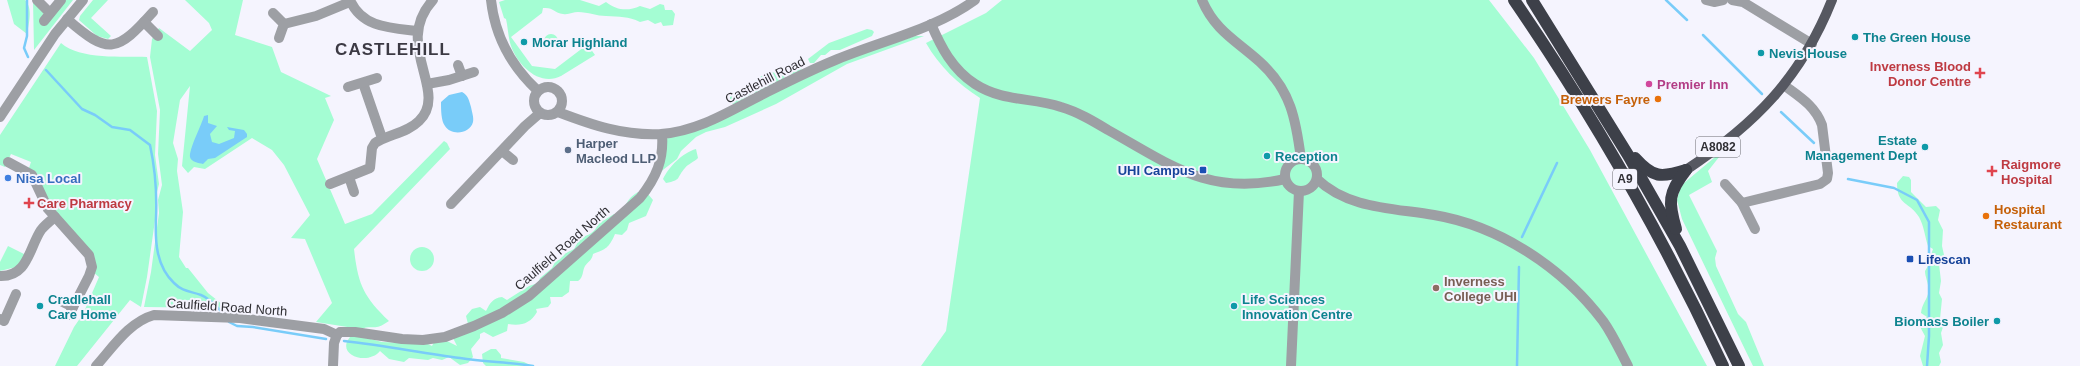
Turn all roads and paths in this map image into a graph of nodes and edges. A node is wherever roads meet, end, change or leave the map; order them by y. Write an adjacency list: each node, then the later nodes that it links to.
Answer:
1 (37, 0): 2 (street)
2 (61, 0)
3 (83, 0): 17 (street)
4 (433, 0): 21 (street)
5 (491, 0): 33 (street)
6 (975, 0): 20 (street, Castlehill Road)
7 (1202, 0): 41 (street)
8 (1514, 0): 66 (highway, A9)
9 (1532, 0): 39 (highway, A9)
10 (1706, 0): 11 (street)
11 (1723, 0)
12 (1732, 0): 24 (street)
13 (1832, 0): 24 (main road, A8082)
14 (350, 1): 19 (street); 21 (street)
15 (153, 12): 18 (street)
16 (273, 13): 19 (street)
17 (67, 19): 18 (street); 36 (street)
18 (144, 22): 22 (street)
19 (284, 24): 23 (street)
20 (931, 24): 37 (street, Castlehill Road); 46 (street)
21 (418, 31): 30 (street)
22 (158, 36)
23 (279, 38)
24 (1812, 44): 31 (main road, A8082)
25 (458, 65): 27 (street)
26 (474, 72): 27 (street)
27 (462, 76): 30 (street)
28 (377, 78): 29 (street)
29 (363, 83): 32 (street); 38 (street)
30 (427, 84): 38 (street)
31 (1784, 86): 44 (main road, A8082); 53 (street)
32 (348, 87)
33 (538, 91): 34 (street); 35 (street)
34 (558, 112): 35 (street, Castlehill Road); 37 (street, Castlehill Road)
35 (540, 113): 40 (street)
36 (0, 117)
37 (662, 134): 61 (street, Caulfield Road North)
38 (382, 138): 45 (street)
39 (1620, 142): 44 (highway, A9); 56 (highway, A9)
40 (502, 151): 42 (street); 52 (street)
41 (1301, 159): 46 (street); 47 (street)
42 (513, 160)
43 (8, 162): 54 (street)
44 (1686, 170): 56 (highway, A9)
45 (349, 177): 48 (street); 51 (street)
46 (1285, 178): 50 (street)
47 (1317, 179): 50 (street); 65 (street)
48 (330, 184)
49 (1725, 184): 53 (street)
50 (1299, 191): 64 (street)
51 (354, 192)
52 (451, 204)
53 (1742, 204): 55 (street)
54 (55, 217): 57 (street); 59 (street)
55 (1755, 229)
56 (1680, 246): 67 (highway, A9)
57 (0, 276)
58 (16, 294): 60 (street)
59 (59, 300)
60 (0, 319)
61 (337, 335): 62 (street, Caulfield Road North); 63 (street)
62 (96, 366)
63 (333, 366)
64 (1291, 366)
65 (1628, 366)
66 (1723, 366)
67 (1739, 366)

